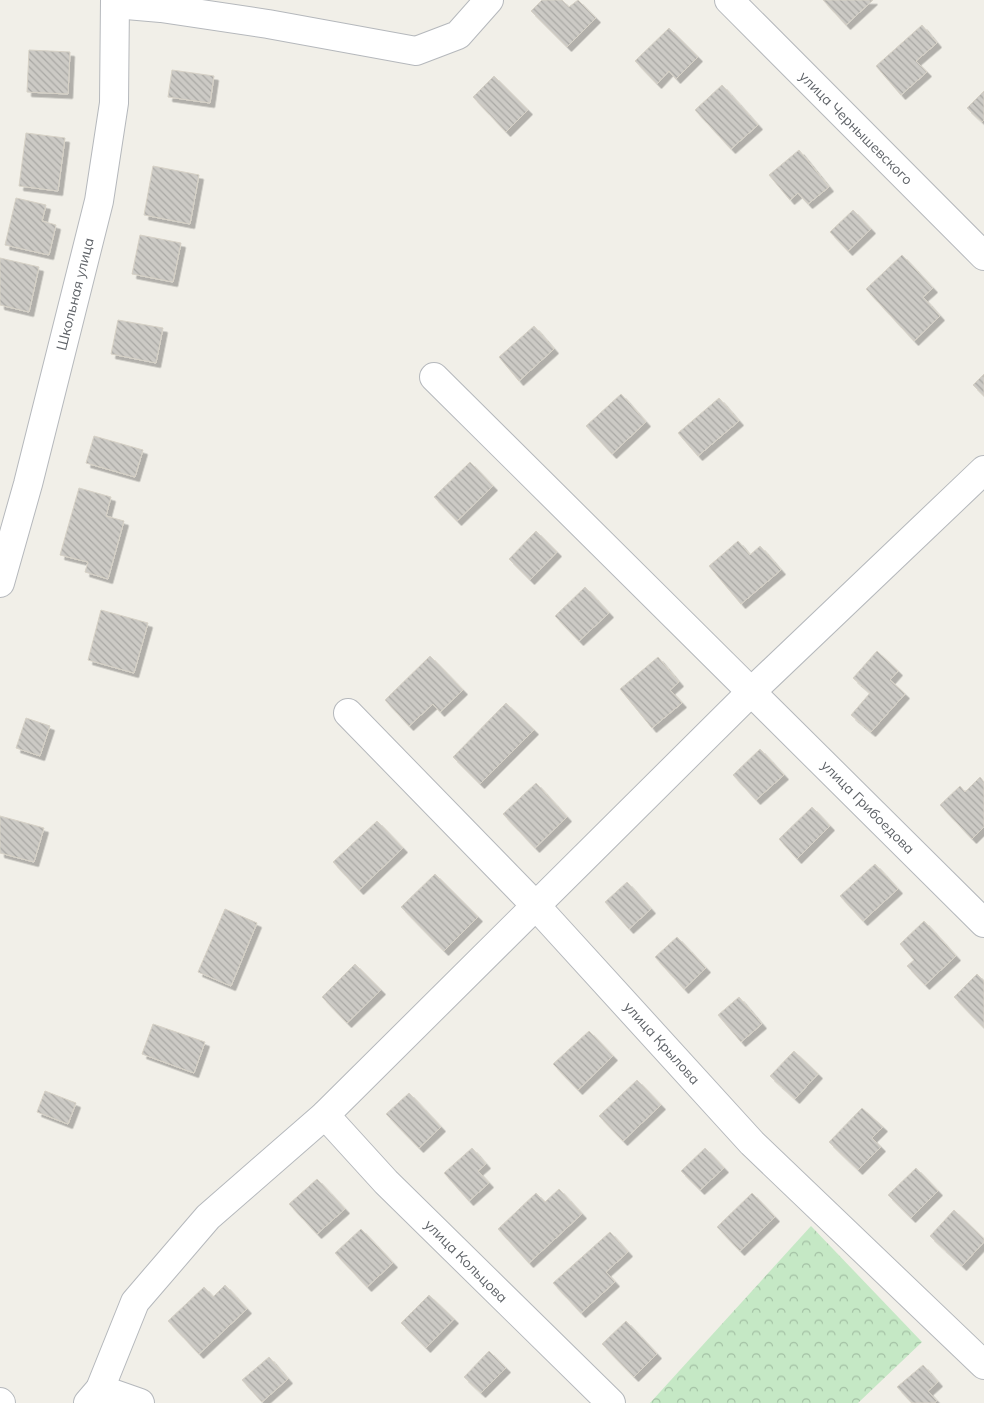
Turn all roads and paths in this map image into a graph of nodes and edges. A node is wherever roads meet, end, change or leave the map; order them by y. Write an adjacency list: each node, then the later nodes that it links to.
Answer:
1 (490, 0): 3 (street)
2 (729, 0): 4 (street, улица Чернышевского)
3 (115, 2): 7 (street, Школьная улица)
4 (984, 256)
5 (434, 376): 8 (street, улица Грибоедова)
6 (984, 470): 8 (street)
7 (0, 583)
8 (752, 691): 10 (street); 11 (street, улица Грибоедова)
9 (348, 713): 10 (street, улица Крылова)
10 (536, 906): 12 (street); 13 (street, улица Крылова)
11 (984, 924)
12 (325, 1115): 14 (street); 16 (street, улица Кольцова)
13 (984, 1365)
14 (94, 1396): 15 (street)
15 (140, 1403)
16 (611, 1403)

